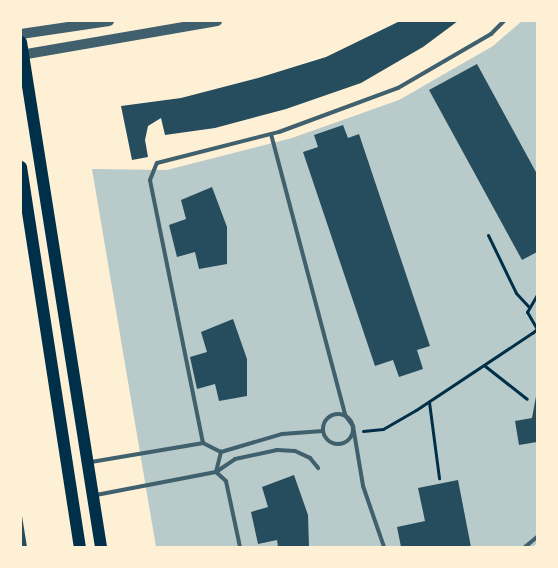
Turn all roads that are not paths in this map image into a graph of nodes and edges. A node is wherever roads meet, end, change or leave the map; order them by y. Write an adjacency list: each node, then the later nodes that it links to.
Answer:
1 (109, 21): 4 (street)
2 (217, 21): 7 (street)
3 (504, 21): 10 (lane)
4 (80, 23): 5 (street)
5 (21, 34)
6 (21, 42): 7 (main road)
7 (22, 55): 9 (main road)
8 (21, 88): 9 (main road)
9 (35, 124): 17 (main road)
10 (271, 134): 12 (lane); 15 (lane)
11 (21, 167): 22 (main road)
12 (345, 415): 13 (lane); 14 (lane)
13 (323, 431): 14 (lane); 16 (lane)
14 (352, 433): 25 (lane)
15 (203, 443): 16 (lane); 17 (lane)
16 (221, 452): 19 (lane)
17 (87, 463): 20 (main road)
18 (318, 468): 19 (lane)
19 (216, 472): 20 (lane); 24 (lane)
20 (92, 496): 23 (main road)
21 (537, 537): 26 (lane)
22 (80, 547)
23 (101, 547)
24 (240, 547)
25 (384, 547)
26 (525, 547)

